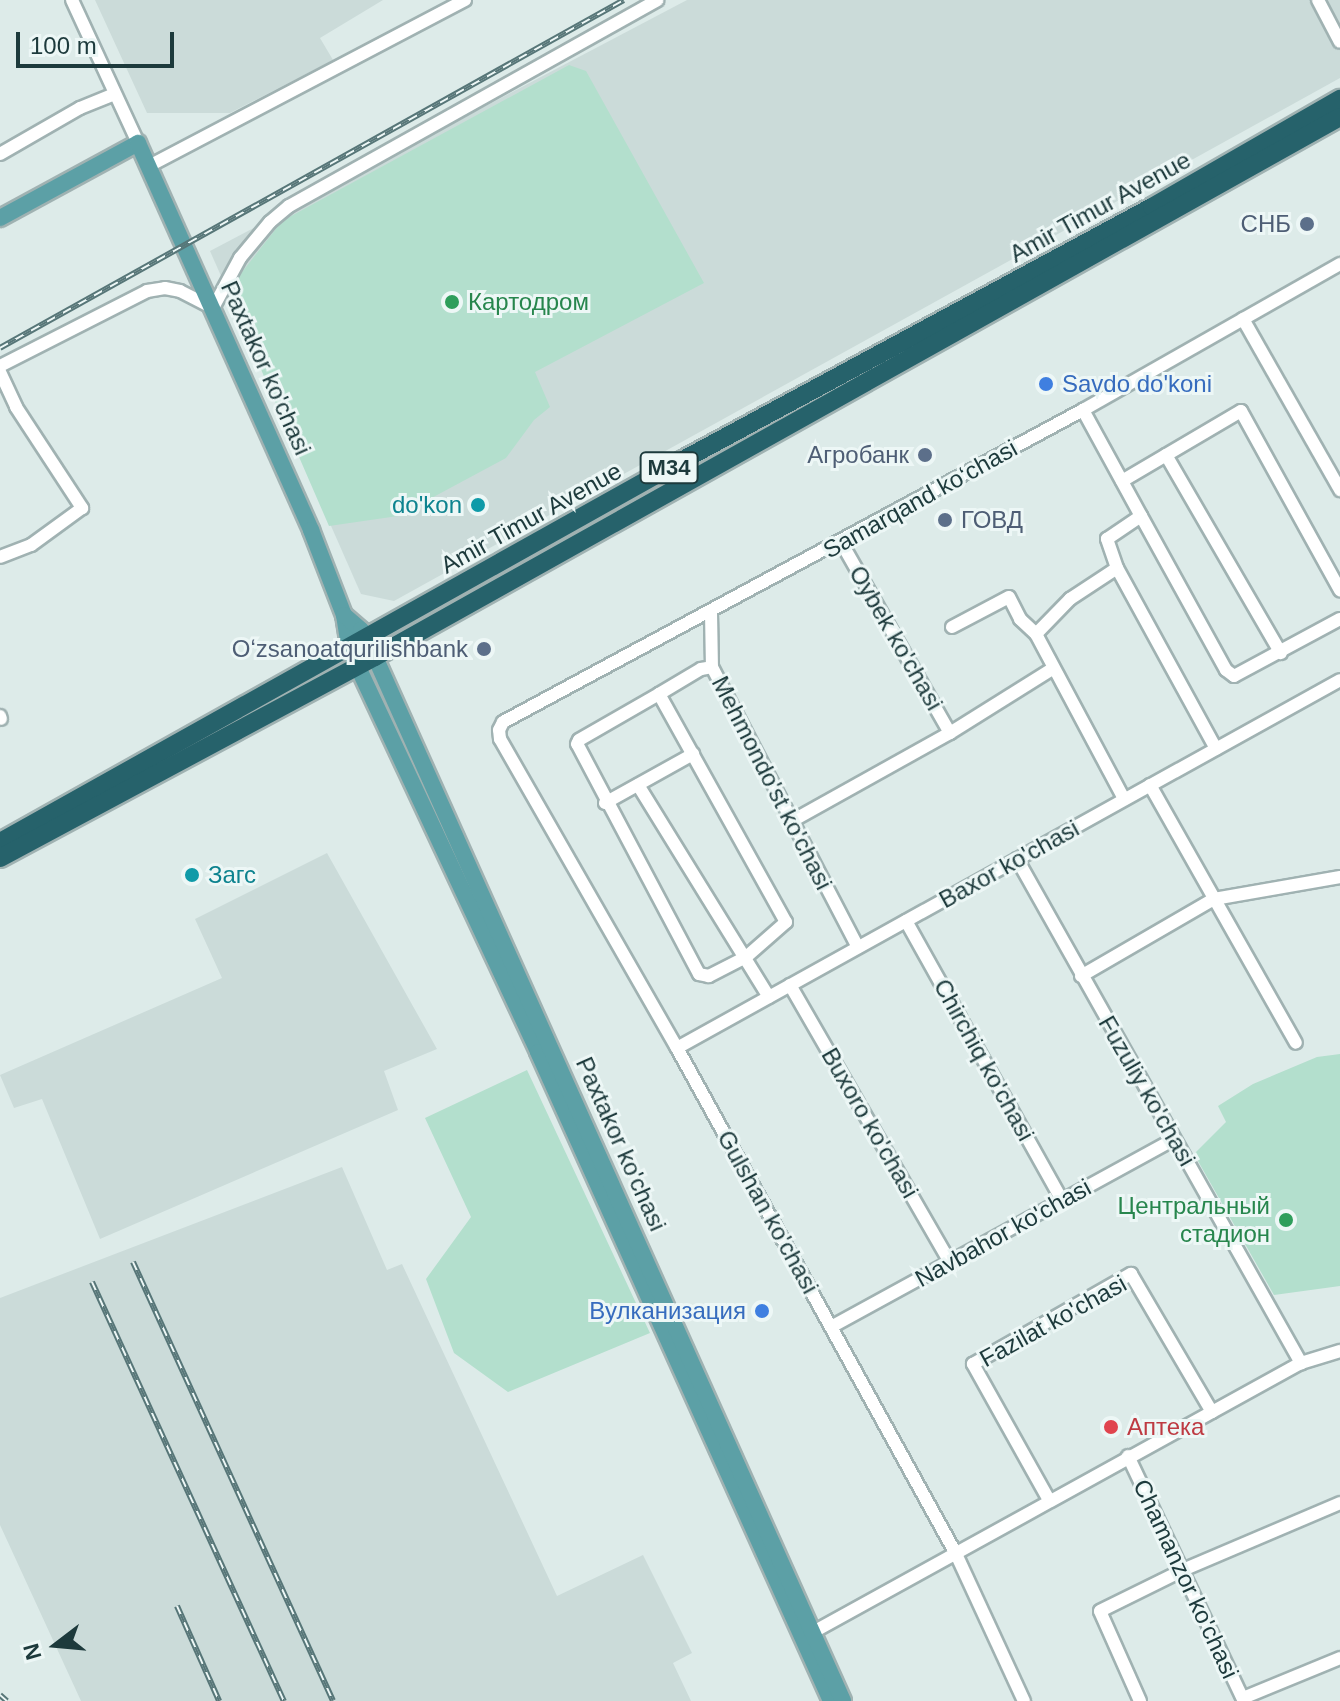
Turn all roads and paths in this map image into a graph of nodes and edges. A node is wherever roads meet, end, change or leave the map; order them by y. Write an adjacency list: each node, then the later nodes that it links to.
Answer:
1 (72, 0): 6 (street)
2 (465, 0): 11 (street)
3 (657, 0): 14 (street)
4 (1318, 0): 5 (street)
5 (1340, 42)
6 (114, 94): 9 (street); 10 (street)
7 (1340, 99): 19 (highway, Amir Timur Avenue / M34)
8 (1340, 117): 20 (highway, Amir Timur Avenue / M34)
9 (138, 143): 11 (main road, Paxtakor ko'chasi); 12 (main road)
10 (1, 152)
11 (149, 166): 14 (main road, Paxtakor ko'chasi)
12 (0, 218)
13 (1340, 264): 15 (street, Samarqand ko‘chasi)
14 (213, 308): 16 (street); 32 (main road, Paxtakor ko'chasi)
15 (1243, 319): 17 (street, Samarqand ko‘chasi); 22 (street)
16 (0, 369): 25 (street)
17 (1083, 410): 21 (street); 24 (street, Samarqand ko‘chasi)
18 (1166, 455): 21 (street); 27 (street); 33 (street)
19 (683, 460): 20 (highway); 32 (highway, Amir Timur Avenue / M34)
20 (695, 479): 34 (highway, Amir Timur Avenue / M34)
21 (1122, 481): 23 (street)
22 (1340, 490)
23 (1141, 516): 26 (street); 33 (street)
24 (841, 542): 28 (street, Samarqand ko‘chasi); 40 (street, Oybek ko'chasi)
25 (0, 557)
26 (1117, 568): 31 (street); 41 (street)
27 (1340, 590)
28 (711, 612): 35 (street, Mehmondo'st ko'chasi); 39 (street, Samarqand ko‘chasi)
29 (1340, 619): 33 (street)
30 (952, 627): 31 (street)
31 (1036, 634): 36 (street)
32 (357, 643): 34 (main road, Paxtakor ko'chasi); 48 (highway, Amir Timur Avenue / M34)
33 (1281, 653)
34 (366, 661): 49 (highway, Amir Timur Avenue / M34); 73 (main road, Paxtakor ko'chasi)
35 (712, 667): 38 (street); 47 (street, Mehmondo'st ko'chasi)
36 (1052, 669): 40 (street); 45 (street)
37 (1340, 680): 41 (street, Baxor ko'chasi)
38 (659, 694): 42 (street); 46 (street)
39 (499, 730): 60 (street, Gulshan ko'chasi)
40 (950, 733): 47 (street)
41 (1216, 749): 44 (street, Baxor ko'chasi)
42 (693, 754): 43 (street); 55 (street)
43 (638, 785): 46 (street); 55 (street)
44 (1150, 785): 45 (street, Baxor ko'chasi); 52 (street)
45 (1124, 799): 50 (street, Baxor ko'chasi)
46 (605, 803): 55 (street)
47 (790, 822): 54 (street, Mehmondo'st ko'chasi)
48 (0, 842)
49 (0, 858)
50 (1017, 859): 53 (street, Baxor ko'chasi); 56 (street, Fuzuliy ko'chasi)
51 (1340, 877): 52 (street)
52 (1214, 899): 56 (street); 59 (street)
53 (906, 921): 54 (street, Baxor ko'chasi); 62 (street, Chirchiq ko'chasi)
54 (858, 947): 57 (street, Baxor ko'chasi)
55 (746, 957): 58 (street)
56 (1081, 976): 61 (street, Fuzuliy ko'chasi)
57 (790, 985): 58 (street, Baxor ko'chasi); 63 (street, Buxoro ko'chasi)
58 (769, 997): 60 (street, Baxor ko'chasi)
59 (1296, 1043)
60 (677, 1048): 64 (street, Gulshan ko'chasi)
61 (1174, 1139): 62 (street, Navbahor ko'chasi); 66 (street, Fuzuliy ko'chasi)
62 (1062, 1200): 63 (street, Navbahor ko'chasi)
63 (950, 1262): 64 (street, Navbahor ko'chasi)
64 (831, 1327): 71 (street, Gulshan ko'chasi)
65 (1340, 1351): 66 (street)
66 (1301, 1363): 67 (street)
67 (1212, 1412): 68 (street); 69 (street, Fazilat ko'chasi)
68 (1128, 1456): 69 (street); 72 (street, Chamanzor ko'chasi)
69 (1049, 1500): 71 (street)
70 (1340, 1503): 72 (street)
71 (955, 1552): 73 (street); 78 (street, Gulshan ko'chasi)
72 (1183, 1570): 75 (street, Chamanzor ko'chasi); 79 (street)
73 (808, 1635): 76 (main road, Paxtakor ko'chasi); 77 (main road, Paxtakor ko'chasi)
74 (1340, 1658): 75 (street)
75 (1244, 1700)
76 (831, 1701)
77 (843, 1701)
78 (1024, 1701)
79 (1140, 1701)

